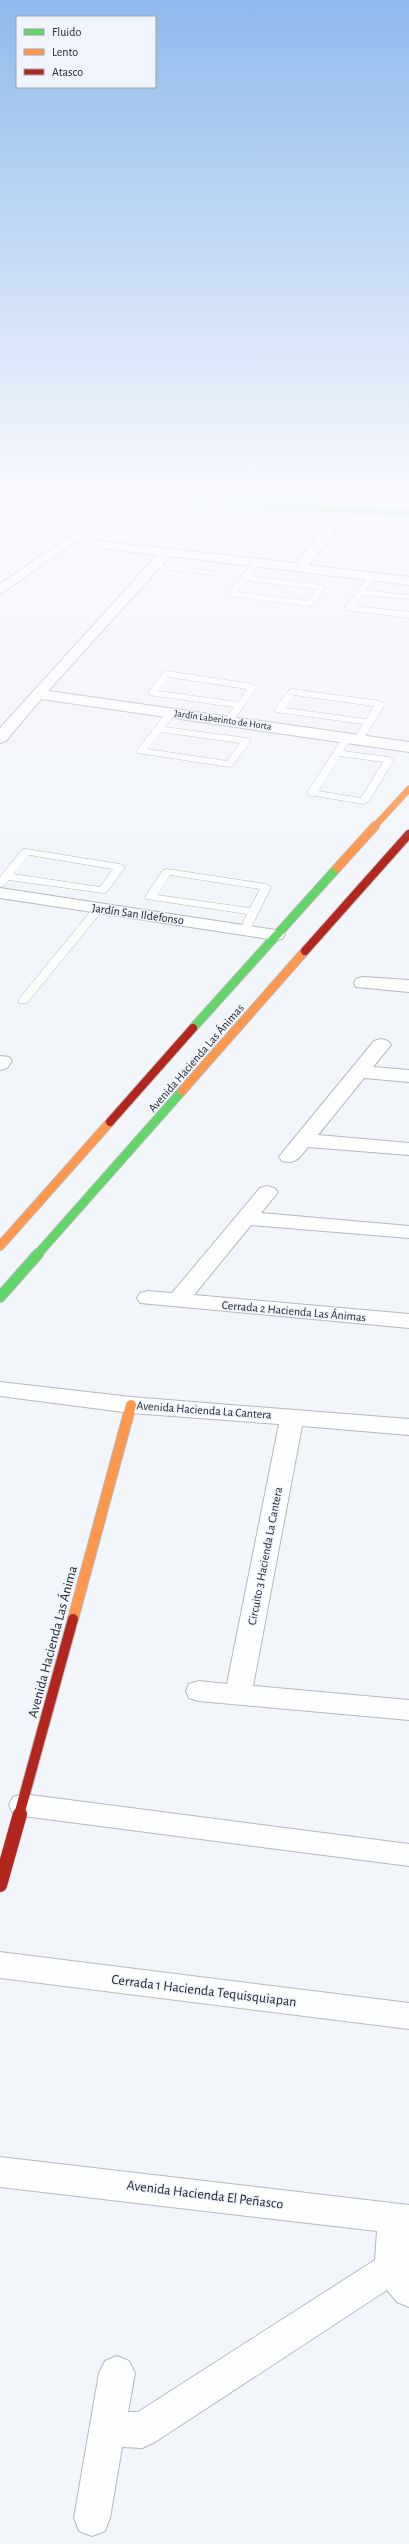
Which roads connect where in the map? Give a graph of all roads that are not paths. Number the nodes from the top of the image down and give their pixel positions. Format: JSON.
{"nodes":[{"id":1,"x":107,"y":618,"type":"edge"},
{"id":2,"x":37,"y":694,"type":"junction"},
{"id":3,"x":240,"y":705,"type":"junction"},
{"id":4,"x":171,"y":713,"type":"junction"},
{"id":5,"x":228,"y":721,"type":"junction"},
{"id":6,"x":368,"y":722,"type":"junction"},
{"id":7,"x":158,"y":729,"type":"junction"},
{"id":8,"x":0,"y":738,"type":"edge"},
{"id":9,"x":352,"y":739,"type":"junction"},
{"id":10,"x":409,"y":747,"type":"edge"},
{"id":11,"x":338,"y":753,"type":"junction"},
{"id":12,"x":409,"y":789,"type":"edge"},
{"id":13,"x":409,"y":834,"type":"edge"},
{"id":14,"x":3,"y":880,"type":"edge"},
{"id":15,"x":0,"y":893,"type":"edge"},
{"id":16,"x":99,"y":908,"type":"junction"},
{"id":17,"x":253,"y":912,"type":"junction"},
{"id":18,"x":245,"y":930,"type":"junction"},
{"id":19,"x":276,"y":935,"type":"junction"},
{"id":20,"x":363,"y":983,"type":"dead end"},
{"id":21,"x":409,"y":986,"type":"edge"},
{"id":22,"x":23,"y":1001,"type":"dead end"},
{"id":23,"x":381,"y":1045,"type":"dead end"},
{"id":24,"x":360,"y":1072,"type":"junction"},
{"id":25,"x":409,"y":1076,"type":"edge"},
{"id":26,"x":304,"y":1140,"type":"junction"},
{"id":27,"x":409,"y":1149,"type":"edge"},
{"id":28,"x":289,"y":1157,"type":"dead end"},
{"id":29,"x":267,"y":1192,"type":"dead end"},
{"id":30,"x":246,"y":1218,"type":"junction"},
{"id":31,"x":409,"y":1232,"type":"edge"},
{"id":32,"x":0,"y":1246,"type":"edge"},
{"id":33,"x":0,"y":1297,"type":"edge"},
{"id":34,"x":148,"y":1298,"type":"dead end"},
{"id":35,"x":178,"y":1301,"type":"junction"},
{"id":36,"x":409,"y":1321,"type":"edge"},
{"id":37,"x":0,"y":1389,"type":"edge"},
{"id":38,"x":131,"y":1405,"type":"junction"},
{"id":39,"x":292,"y":1417,"type":"junction"},
{"id":40,"x":409,"y":1427,"type":"edge"},
{"id":41,"x":199,"y":1691,"type":"dead end"},
{"id":42,"x":238,"y":1695,"type":"junction"},
{"id":43,"x":409,"y":1710,"type":"edge"},
{"id":44,"x":23,"y":1805,"type":"junction"},
{"id":45,"x":409,"y":1855,"type":"edge"},
{"id":46,"x":0,"y":1885,"type":"edge"},
{"id":47,"x":0,"y":1965,"type":"edge"},
{"id":48,"x":409,"y":2016,"type":"edge"},
{"id":49,"x":0,"y":2172,"type":"edge"},
{"id":50,"x":402,"y":2219,"type":"edge"},
{"id":51,"x":400,"y":2279,"type":"edge"},
{"id":52,"x":117,"y":2373,"type":"dead end"},
{"id":53,"x":108,"y":2429,"type":"junction"},
{"id":54,"x":92,"y":2518,"type":"dead end"}],
"edges":[{"from":1,"to":2,"type":"street"},
{"from":2,"to":4,"type":"street","name":"Jardín Laberinto de Horta"},
{"from":2,"to":8,"type":"street"},
{"from":3,"to":3,"type":"lane"},
{"from":3,"to":5,"type":"lane"},
{"from":4,"to":5,"type":"street","name":"Jardín Laberinto de Horta"},
{"from":4,"to":7,"type":"lane"},
{"from":5,"to":9,"type":"street","name":"Jardín Laberinto de Horta"},
{"from":6,"to":6,"type":"lane"},
{"from":6,"to":9,"type":"lane"},
{"from":7,"to":7,"type":"lane"},
{"from":9,"to":10,"type":"street","name":"Jardín Laberinto de Horta"},
{"from":9,"to":11,"type":"lane"},
{"from":11,"to":11,"type":"lane"},
{"from":12,"to":19,"type":"street","name":"Avenida Hacienda Las Ánimas"},
{"from":13,"to":33,"type":"street","name":"Avenida Hacienda Las Ánimas"},
{"from":14,"to":14,"type":"lane"},
{"from":15,"to":16,"type":"street","name":"Jardín San Ildefonso"},
{"from":16,"to":18,"type":"street","name":"Jardín San Ildefonso"},
{"from":16,"to":22,"type":"lane"},
{"from":17,"to":17,"type":"lane"},
{"from":17,"to":18,"type":"lane"},
{"from":18,"to":19,"type":"street","name":"Jardín San Ildefonso"},
{"from":19,"to":32,"type":"street","name":"Avenida Hacienda Las Ánimas"},
{"from":20,"to":21,"type":"street"},
{"from":23,"to":24,"type":"street"},
{"from":24,"to":25,"type":"street"},
{"from":24,"to":26,"type":"street"},
{"from":26,"to":27,"type":"street"},
{"from":26,"to":28,"type":"street"},
{"from":29,"to":30,"type":"street"},
{"from":30,"to":31,"type":"street"},
{"from":30,"to":35,"type":"street"},
{"from":34,"to":35,"type":"street","name":"Cerrada 2 Hacienda Las Ánimas"},
{"from":35,"to":36,"type":"street","name":"Cerrada 2 Hacienda Las Ánimas"},
{"from":37,"to":38,"type":"street","name":"Avenida Hacienda La Cantera"},
{"from":38,"to":39,"type":"street","name":"Avenida Hacienda La Cantera"},
{"from":38,"to":44,"type":"street","name":"Avenida Hacienda Las Ánima"},
{"from":39,"to":40,"type":"street","name":"Avenida Hacienda La Cantera"},
{"from":39,"to":42,"type":"street","name":"Circuito 3 Hacienda La Cantera"},
{"from":41,"to":42,"type":"street"},
{"from":42,"to":43,"type":"street"},
{"from":44,"to":45,"type":"street"},
{"from":44,"to":46,"type":"street","name":"Avenida Hacienda Las Ánima"},
{"from":47,"to":48,"type":"street","name":"Cerrada 1 Hacienda Tequisquiapan"},
{"from":49,"to":50,"type":"street","name":"Avenida Hacienda El Peñasco"},
{"from":50,"to":51,"type":"street"},
{"from":51,"to":53,"type":"street"},
{"from":52,"to":53,"type":"street"},
{"from":53,"to":54,"type":"street"}]}
